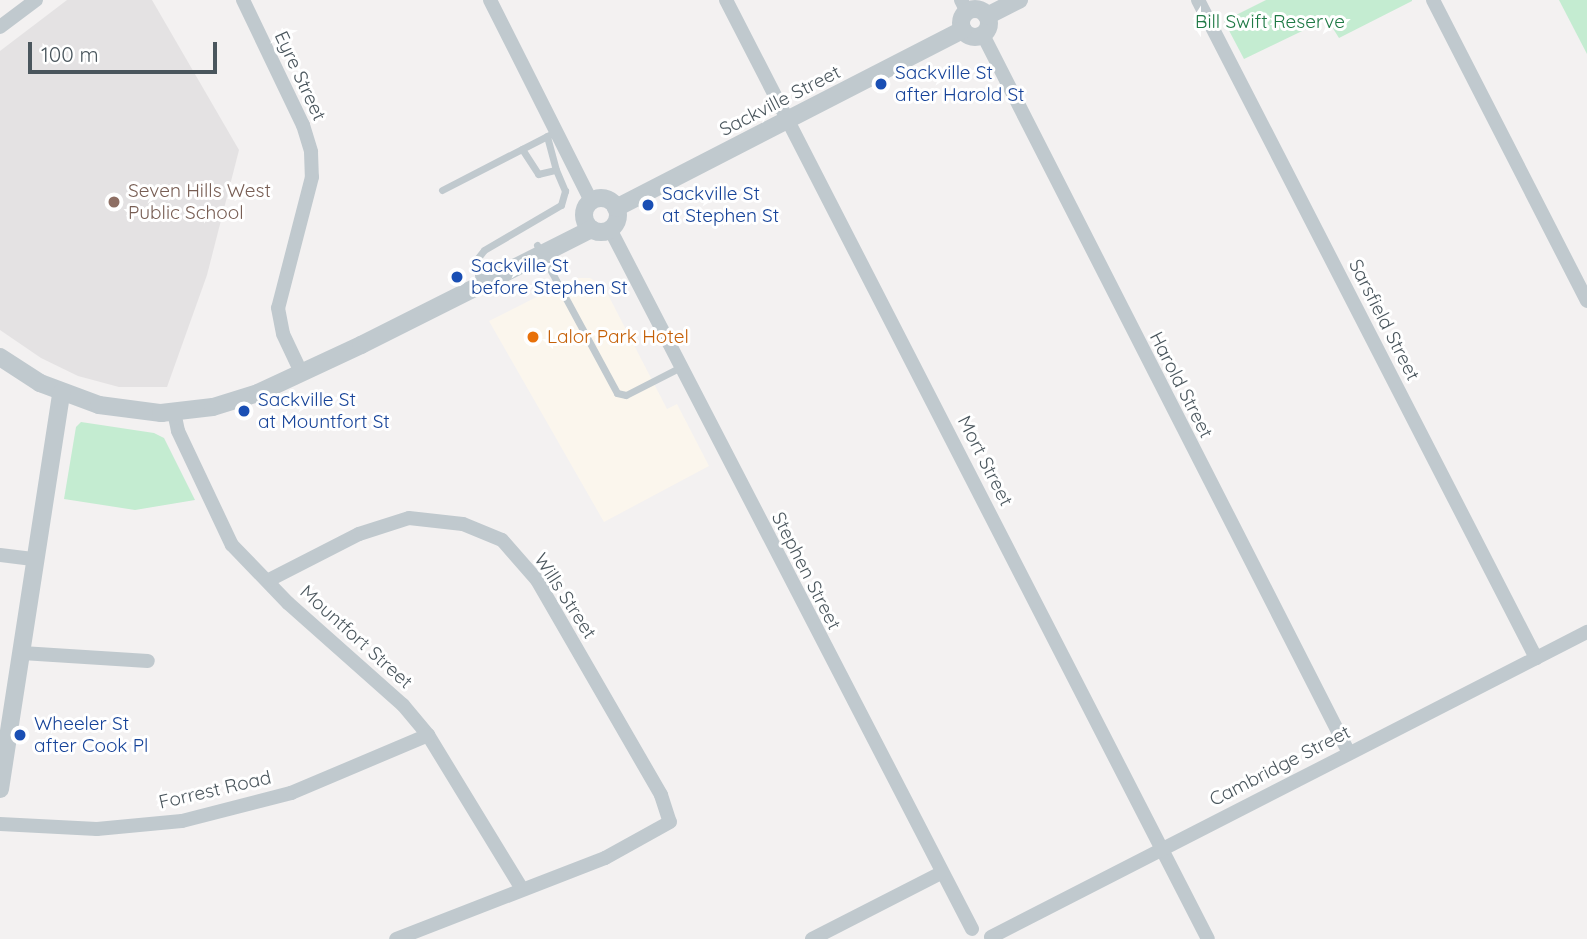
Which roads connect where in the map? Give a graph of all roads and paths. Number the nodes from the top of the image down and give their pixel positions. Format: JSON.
{"nodes":[{"id":1,"x":36,"y":0,"type":"edge"},
{"id":2,"x":243,"y":0,"type":"edge"},
{"id":3,"x":490,"y":0,"type":"edge"},
{"id":4,"x":726,"y":0,"type":"edge"},
{"id":5,"x":1019,"y":0,"type":"edge"},
{"id":6,"x":1198,"y":0,"type":"edge"},
{"id":7,"x":1433,"y":0,"type":"edge"},
{"id":8,"x":964,"y":6,"type":"edge"},
{"id":9,"x":987,"y":16,"type":"junction"},
{"id":10,"x":0,"y":27,"type":"edge"},
{"id":11,"x":963,"y":30,"type":"junction"},
{"id":12,"x":983,"y":35,"type":"junction"},
{"id":13,"x":789,"y":121,"type":"junction"},
{"id":14,"x":552,"y":134,"type":"junction"},
{"id":15,"x":522,"y":149,"type":"junction"},
{"id":16,"x":556,"y":170,"type":"junction"},
{"id":17,"x":442,"y":190,"type":"dead end"},
{"id":18,"x":591,"y":201,"type":"junction"},
{"id":19,"x":616,"y":208,"type":"junction"},
{"id":20,"x":595,"y":226,"type":"junction"},
{"id":21,"x":540,"y":250,"type":"junction"},
{"id":22,"x":478,"y":275,"type":"junction"},
{"id":23,"x":1587,"y":300,"type":"edge"},
{"id":24,"x":352,"y":346,"type":"junction"},
{"id":25,"x":0,"y":357,"type":"edge"},
{"id":26,"x":679,"y":368,"type":"junction"},
{"id":27,"x":301,"y":372,"type":"junction"},
{"id":28,"x":61,"y":393,"type":"junction"},
{"id":29,"x":174,"y":412,"type":"junction"},
{"id":30,"x":0,"y":555,"type":"edge"},
{"id":31,"x":35,"y":559,"type":"junction"},
{"id":32,"x":269,"y":580,"type":"junction"},
{"id":33,"x":1587,"y":632,"type":"edge"},
{"id":34,"x":22,"y":653,"type":"junction"},
{"id":35,"x":1536,"y":658,"type":"junction"},
{"id":36,"x":148,"y":661,"type":"dead end"},
{"id":37,"x":428,"y":735,"type":"junction"},
{"id":38,"x":1349,"y":752,"type":"junction"},
{"id":39,"x":0,"y":789,"type":"edge"},
{"id":40,"x":0,"y":824,"type":"edge"},
{"id":41,"x":1162,"y":849,"type":"junction"},
{"id":42,"x":940,"y":874,"type":"junction"},
{"id":43,"x":522,"y":889,"type":"junction"},
{"id":44,"x":968,"y":934,"type":"edge"},
{"id":45,"x":991,"y":938,"type":"edge"},
{"id":46,"x":396,"y":939,"type":"edge"},
{"id":47,"x":812,"y":939,"type":"edge"},
{"id":48,"x":1208,"y":939,"type":"edge"}],
"edges":[{"from":1,"to":10,"type":"street"},
{"from":2,"to":27,"type":"street","name":"Eyre Street"},
{"from":3,"to":14,"type":"street"},
{"from":4,"to":13,"type":"street","name":"Mort Street"},
{"from":5,"to":9,"type":"street"},
{"from":6,"to":35,"type":"street","name":"Sarsfield Street"},
{"from":7,"to":23,"type":"street"},
{"from":8,"to":9,"type":"street"},
{"from":8,"to":11,"type":"street"},
{"from":9,"to":12,"type":"street"},
{"from":11,"to":12,"type":"street"},
{"from":11,"to":13,"type":"street","name":"Sackville Street"},
{"from":12,"to":38,"type":"street","name":"Harold Street"},
{"from":13,"to":19,"type":"street","name":"Sackville Street"},
{"from":13,"to":41,"type":"street","name":"Mort Street"},
{"from":14,"to":15,"type":"lane"},
{"from":14,"to":16,"type":"lane"},
{"from":14,"to":18,"type":"street"},
{"from":15,"to":16,"type":"lane"},
{"from":15,"to":17,"type":"lane"},
{"from":16,"to":22,"type":"lane"},
{"from":18,"to":19,"type":"street"},
{"from":18,"to":20,"type":"street"},
{"from":19,"to":20,"type":"street"},
{"from":20,"to":21,"type":"street"},
{"from":20,"to":26,"type":"street","name":"Stephen Street"},
{"from":21,"to":22,"type":"street"},
{"from":21,"to":24,"type":"street"},
{"from":21,"to":26,"type":"lane"},
{"from":22,"to":24,"type":"street"},
{"from":24,"to":27,"type":"street"},
{"from":25,"to":28,"type":"street"},
{"from":26,"to":42,"type":"street","name":"Stephen Street"},
{"from":27,"to":29,"type":"street"},
{"from":28,"to":29,"type":"street"},
{"from":28,"to":31,"type":"street"},
{"from":29,"to":32,"type":"street","name":"Mountfort Street"},
{"from":30,"to":31,"type":"street"},
{"from":31,"to":34,"type":"street"},
{"from":32,"to":37,"type":"street","name":"Mountfort Street"},
{"from":32,"to":43,"type":"street","name":"Wills Street"},
{"from":33,"to":35,"type":"street","name":"Cambridge Street"},
{"from":34,"to":36,"type":"street"},
{"from":34,"to":39,"type":"street"},
{"from":35,"to":38,"type":"street","name":"Cambridge Street"},
{"from":37,"to":40,"type":"street","name":"Forrest Road"},
{"from":37,"to":43,"type":"street","name":"Mountfort Street"},
{"from":38,"to":41,"type":"street","name":"Cambridge Street"},
{"from":41,"to":45,"type":"street","name":"Cambridge Street"},
{"from":41,"to":48,"type":"street","name":"Mort Street"},
{"from":42,"to":44,"type":"street","name":"Stephen Street"},
{"from":42,"to":47,"type":"street"},
{"from":43,"to":46,"type":"street"},
{"from":44,"to":45,"type":"street"}]}
